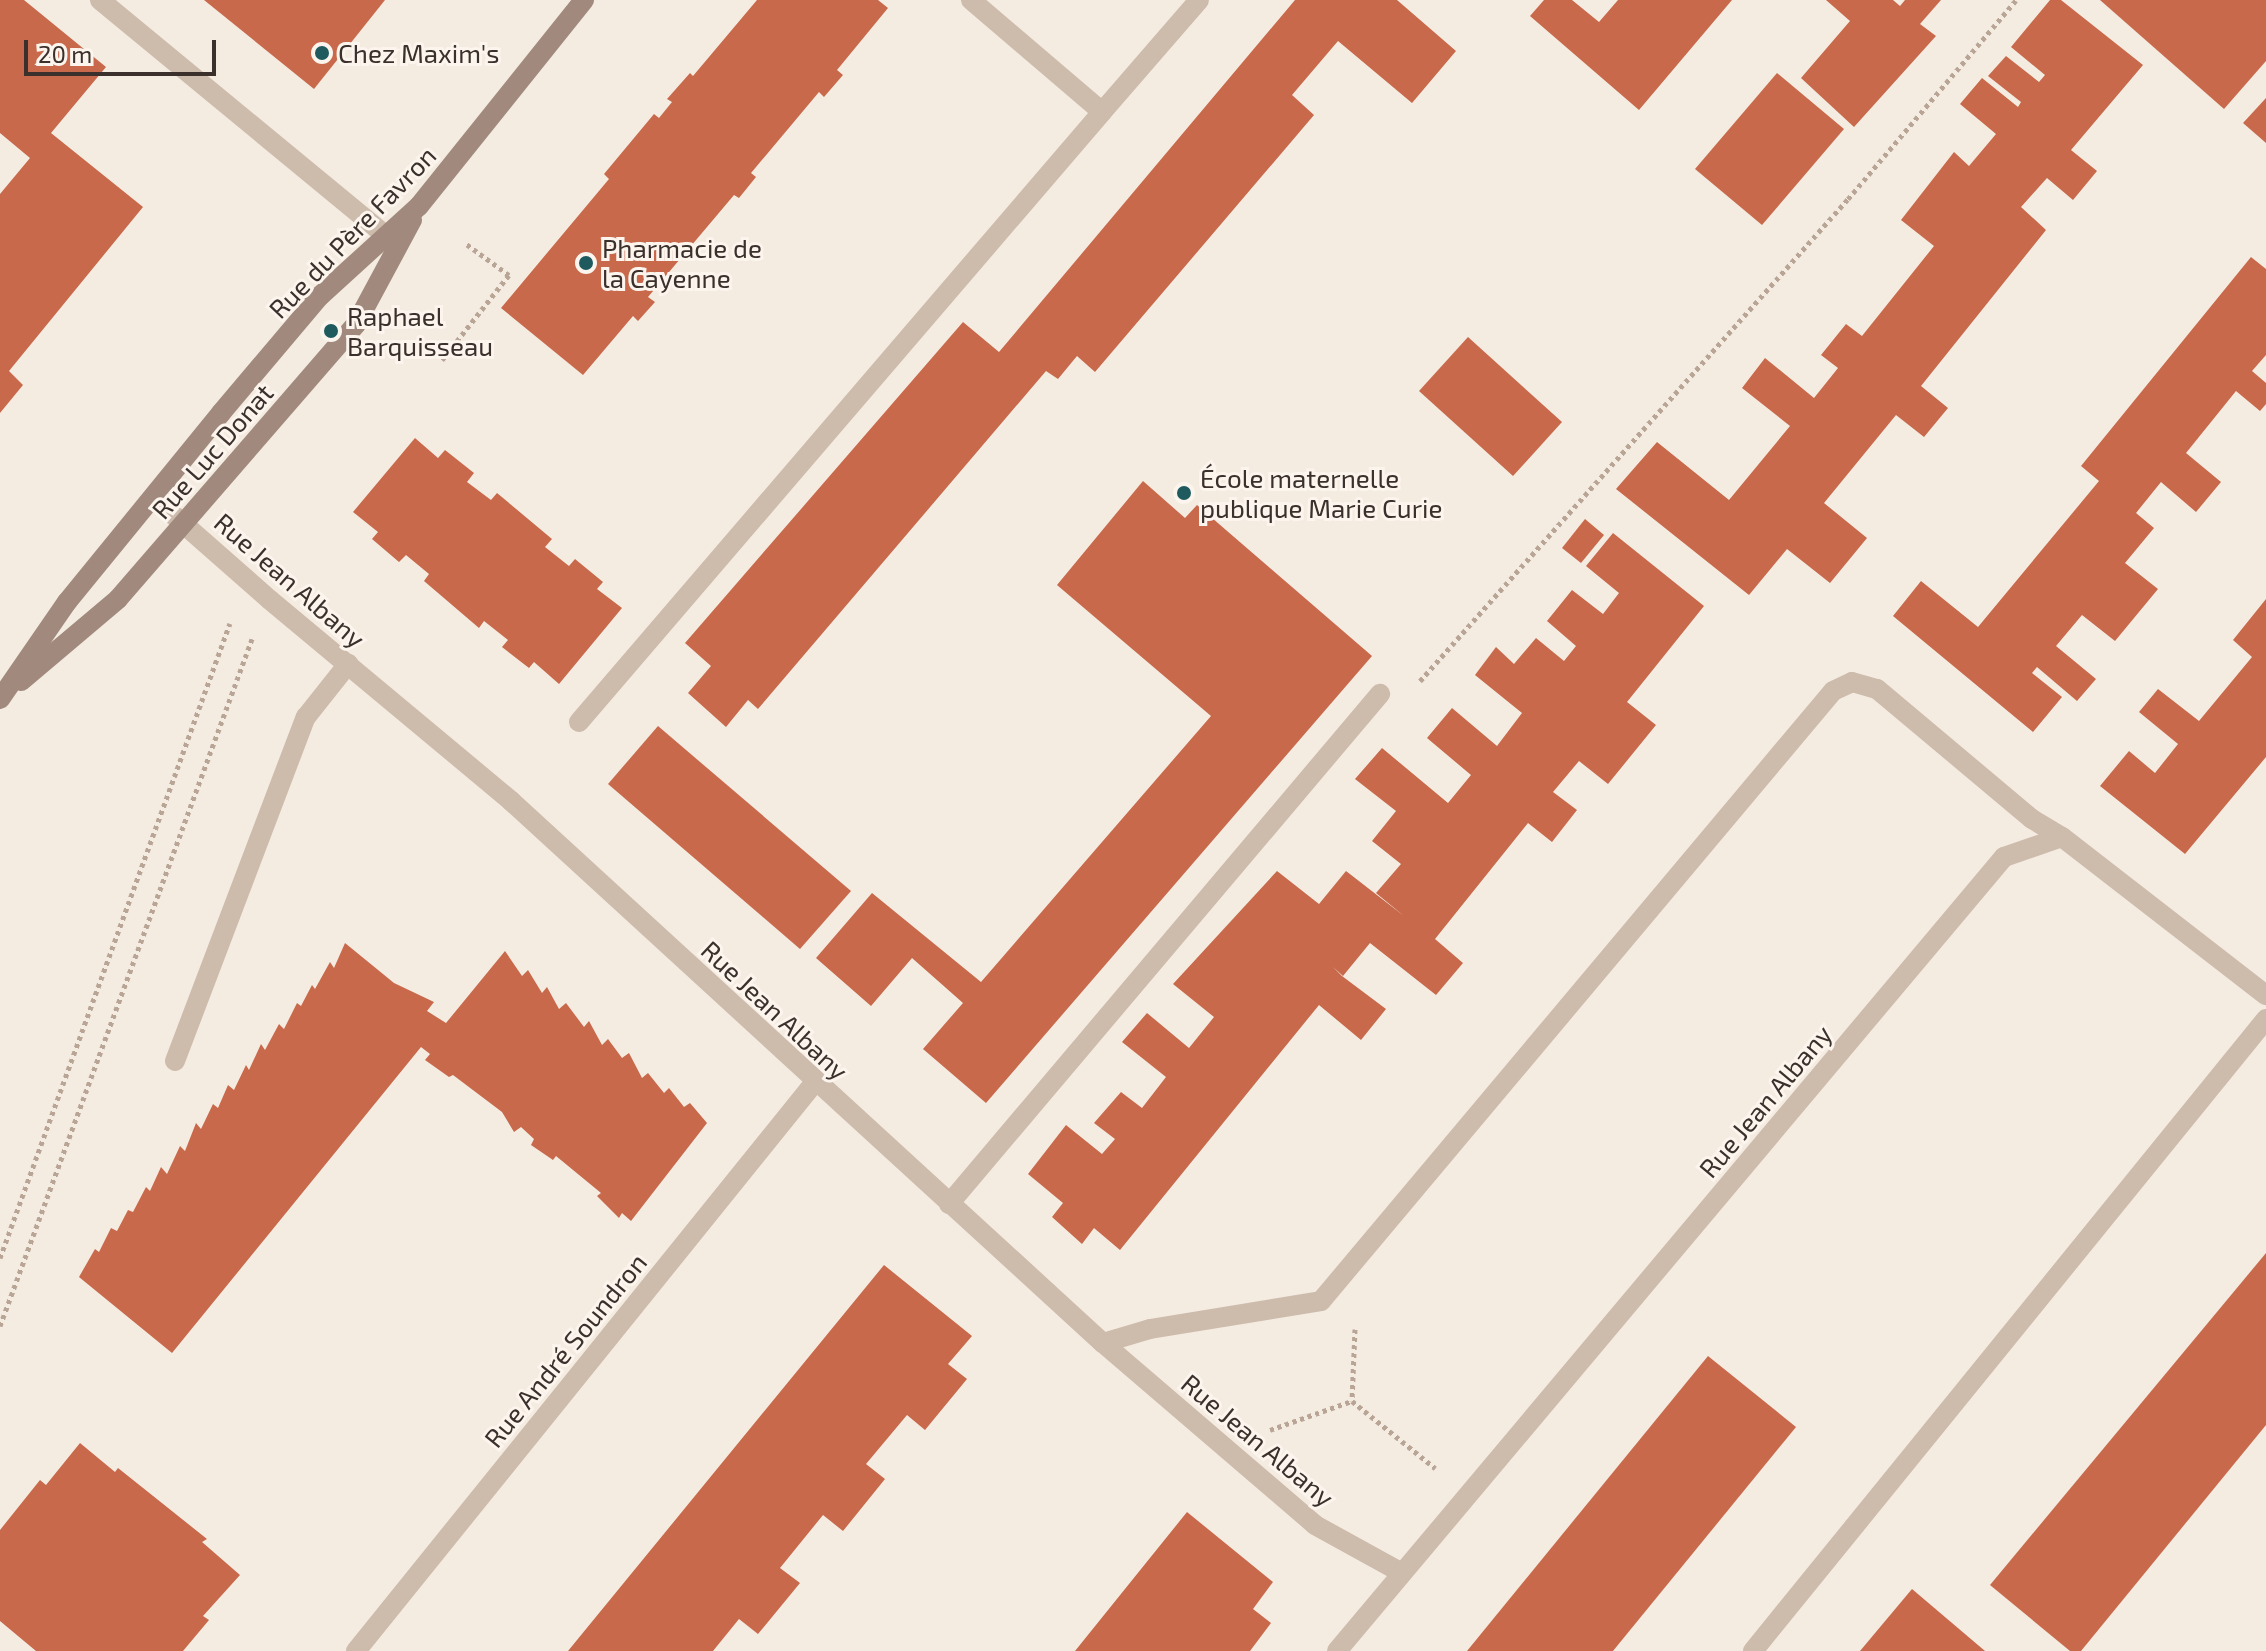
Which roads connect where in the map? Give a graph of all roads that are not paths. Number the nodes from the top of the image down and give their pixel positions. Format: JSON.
{"nodes":[{"id":1,"x":100,"y":0,"type":"edge"},
{"id":2,"x":584,"y":0,"type":"edge"},
{"id":3,"x":971,"y":0,"type":"edge"},
{"id":4,"x":1199,"y":0,"type":"edge"},
{"id":5,"x":1102,"y":112,"type":"junction"},
{"id":6,"x":419,"y":206,"type":"junction"},
{"id":7,"x":386,"y":236,"type":"junction"},
{"id":8,"x":154,"y":498,"type":"junction"},
{"id":9,"x":185,"y":524,"type":"junction"},
{"id":10,"x":348,"y":664,"type":"junction"},
{"id":11,"x":1380,"y":694,"type":"road end"},
{"id":12,"x":2,"y":697,"type":"edge"},
{"id":13,"x":579,"y":722,"type":"dead end"},
{"id":14,"x":2062,"y":837,"type":"junction"},
{"id":15,"x":2266,"y":995,"type":"edge"},
{"id":16,"x":2266,"y":1019,"type":"edge"},
{"id":17,"x":175,"y":1061,"type":"dead end"},
{"id":18,"x":815,"y":1082,"type":"junction"},
{"id":19,"x":949,"y":1204,"type":"junction"},
{"id":20,"x":1103,"y":1343,"type":"junction"},
{"id":21,"x":1402,"y":1573,"type":"junction"},
{"id":22,"x":356,"y":1651,"type":"edge"},
{"id":23,"x":1337,"y":1651,"type":"edge"},
{"id":24,"x":1753,"y":1651,"type":"edge"}],
"edges":[{"from":1,"to":7,"type":"street"},
{"from":2,"to":6,"type":"street","name":"Rue du Père Favron"},
{"from":3,"to":5,"type":"street"},
{"from":4,"to":5,"type":"street"},
{"from":5,"to":13,"type":"street"},
{"from":6,"to":7,"type":"street","name":"Rue du Père Favron"},
{"from":6,"to":9,"type":"street","name":"Rue Luc Donat"},
{"from":7,"to":8,"type":"street","name":"Rue du Père Favron"},
{"from":8,"to":9,"type":"street","name":"Rue Jean Albany"},
{"from":8,"to":12,"type":"street","name":"Rue Luc Donat"},
{"from":9,"to":10,"type":"street","name":"Rue Jean Albany"},
{"from":9,"to":12,"type":"street","name":"Rue Luc Donat"},
{"from":10,"to":17,"type":"street"},
{"from":10,"to":18,"type":"street","name":"Rue Jean Albany"},
{"from":11,"to":19,"type":"street"},
{"from":14,"to":15,"type":"street"},
{"from":14,"to":20,"type":"street"},
{"from":14,"to":21,"type":"street","name":"Rue Jean Albany"},
{"from":16,"to":24,"type":"street"},
{"from":18,"to":19,"type":"street","name":"Rue Jean Albany"},
{"from":18,"to":22,"type":"street","name":"Rue André Soundron"},
{"from":19,"to":20,"type":"street","name":"Rue Jean Albany"},
{"from":20,"to":21,"type":"street","name":"Rue Jean Albany"},
{"from":21,"to":23,"type":"street"}]}
